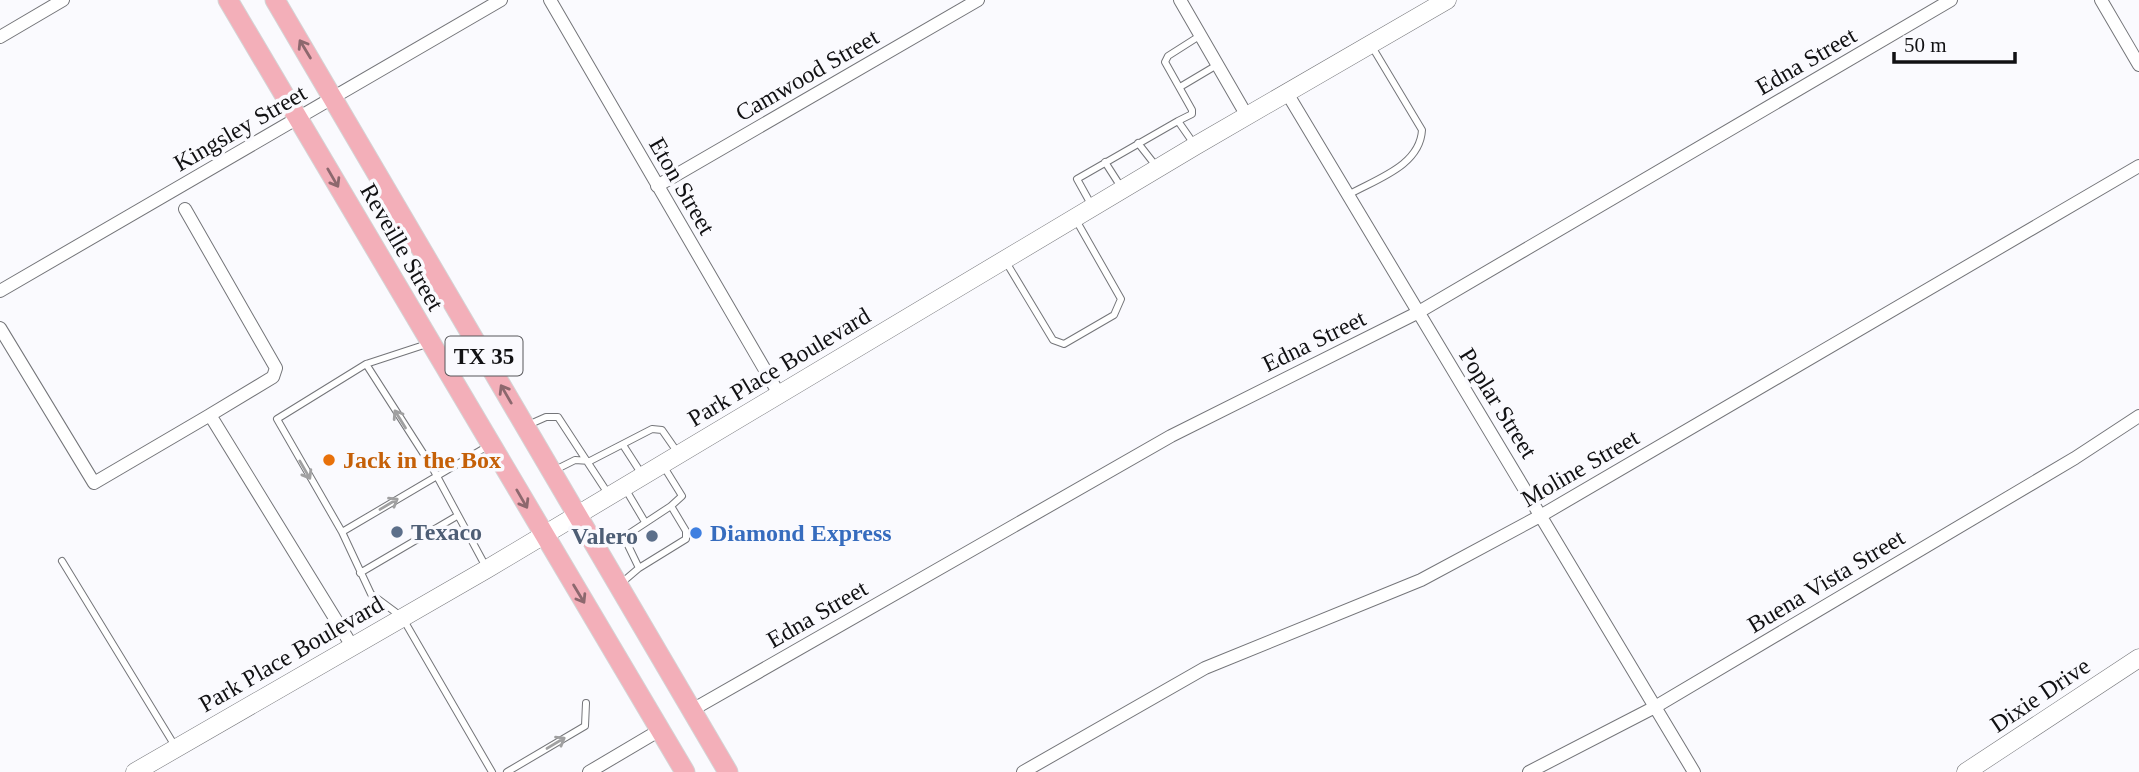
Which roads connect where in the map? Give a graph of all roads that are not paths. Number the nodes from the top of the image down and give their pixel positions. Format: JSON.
{"nodes":[{"id":1,"x":63,"y":0,"type":"edge"},
{"id":2,"x":228,"y":0,"type":"edge"},
{"id":3,"x":275,"y":0,"type":"edge"},
{"id":4,"x":501,"y":0,"type":"edge"},
{"id":5,"x":550,"y":0,"type":"edge"},
{"id":6,"x":978,"y":0,"type":"edge"},
{"id":7,"x":1180,"y":0,"type":"edge"},
{"id":8,"x":1447,"y":0,"type":"edge"},
{"id":9,"x":1951,"y":0,"type":"edge"},
{"id":10,"x":2101,"y":0,"type":"edge"},
{"id":11,"x":1201,"y":35,"type":"junction"},
{"id":12,"x":0,"y":37,"type":"edge"},
{"id":13,"x":1371,"y":44,"type":"junction"},
{"id":14,"x":1218,"y":65,"type":"junction"},
{"id":15,"x":2139,"y":65,"type":"edge"},
{"id":16,"x":1180,"y":87,"type":"junction"},
{"id":17,"x":1287,"y":93,"type":"junction"},
{"id":18,"x":335,"y":97,"type":"junction"},
{"id":19,"x":1247,"y":116,"type":"junction"},
{"id":20,"x":298,"y":119,"type":"junction"},
{"id":21,"x":1178,"y":121,"type":"junction"},
{"id":22,"x":1138,"y":142,"type":"junction"},
{"id":23,"x":1195,"y":146,"type":"junction"},
{"id":24,"x":1105,"y":162,"type":"junction"},
{"id":25,"x":2139,"y":166,"type":"edge"},
{"id":26,"x":1158,"y":169,"type":"junction"},
{"id":27,"x":657,"y":186,"type":"junction"},
{"id":28,"x":1122,"y":190,"type":"junction"},
{"id":29,"x":1348,"y":195,"type":"junction"},
{"id":30,"x":1093,"y":208,"type":"junction"},
{"id":31,"x":185,"y":209,"type":"dead end"},
{"id":32,"x":1075,"y":218,"type":"junction"},
{"id":33,"x":1005,"y":260,"type":"junction"},
{"id":34,"x":0,"y":291,"type":"edge"},
{"id":35,"x":1417,"y":313,"type":"junction"},
{"id":36,"x":0,"y":328,"type":"edge"},
{"id":37,"x":430,"y":343,"type":"junction"},
{"id":38,"x":366,"y":365,"type":"junction"},
{"id":39,"x":779,"y":394,"type":"junction"},
{"id":40,"x":210,"y":415,"type":"junction"},
{"id":41,"x":2139,"y":416,"type":"edge"},
{"id":42,"x":525,"y":427,"type":"junction"},
{"id":43,"x":490,"y":445,"type":"junction"},
{"id":44,"x":623,"y":445,"type":"junction"},
{"id":45,"x":680,"y":455,"type":"junction"},
{"id":46,"x":590,"y":461,"type":"junction"},
{"id":47,"x":663,"y":465,"type":"junction"},
{"id":48,"x":551,"y":472,"type":"junction"},
{"id":49,"x":436,"y":477,"type":"junction"},
{"id":50,"x":643,"y":477,"type":"junction"},
{"id":51,"x":618,"y":492,"type":"junction"},
{"id":52,"x":671,"y":506,"type":"junction"},
{"id":53,"x":1542,"y":515,"type":"junction"},
{"id":54,"x":457,"y":516,"type":"junction"},
{"id":55,"x":576,"y":516,"type":"junction"},
{"id":56,"x":645,"y":522,"type":"junction"},
{"id":57,"x":342,"y":532,"type":"junction"},
{"id":58,"x":544,"y":536,"type":"junction"},
{"id":59,"x":62,"y":561,"type":"dead end"},
{"id":60,"x":639,"y":568,"type":"junction"},
{"id":61,"x":487,"y":569,"type":"junction"},
{"id":62,"x":360,"y":573,"type":"junction"},
{"id":63,"x":618,"y":586,"type":"junction"},
{"id":64,"x":402,"y":617,"type":"junction"},
{"id":65,"x":352,"y":646,"type":"junction"},
{"id":66,"x":2139,"y":658,"type":"edge"},
{"id":67,"x":586,"y":703,"type":"dead end"},
{"id":68,"x":1655,"y":707,"type":"junction"},
{"id":69,"x":692,"y":710,"type":"junction"},
{"id":70,"x":660,"y":730,"type":"junction"},
{"id":71,"x":176,"y":748,"type":"junction"},
{"id":72,"x":135,"y":772,"type":"edge"},
{"id":73,"x":492,"y":772,"type":"edge"},
{"id":74,"x":508,"y":772,"type":"edge"},
{"id":75,"x":589,"y":772,"type":"edge"},
{"id":76,"x":685,"y":772,"type":"edge"},
{"id":77,"x":728,"y":772,"type":"edge"},
{"id":78,"x":1023,"y":772,"type":"edge"},
{"id":79,"x":1529,"y":772,"type":"edge"},
{"id":80,"x":1694,"y":772,"type":"edge"},
{"id":81,"x":1966,"y":772,"type":"edge"}],
"edges":[{"from":1,"to":12,"type":"street"},
{"from":2,"to":20,"type":"main road","name":"Reveille Street","number":"TX 35"},
{"from":18,"to":3,"type":"main road","name":"Reveille Street","number":"TX 35","one_way":true},
{"from":4,"to":18,"type":"street","name":"Kingsley Street"},
{"from":5,"to":27,"type":"street","name":"Eton Street"},
{"from":6,"to":27,"type":"street","name":"Camwood Street"},
{"from":7,"to":11,"type":"street"},
{"from":8,"to":13,"type":"main road","name":"Park Place Boulevard"},
{"from":9,"to":35,"type":"street","name":"Edna Street"},
{"from":10,"to":15,"type":"street"},
{"from":11,"to":14,"type":"street"},
{"from":11,"to":16,"type":"lane"},
{"from":13,"to":17,"type":"main road","name":"Park Place Boulevard"},
{"from":13,"to":29,"type":"lane"},
{"from":14,"to":16,"type":"lane"},
{"from":14,"to":19,"type":"street"},
{"from":16,"to":21,"type":"lane"},
{"from":17,"to":19,"type":"main road","name":"Park Place Boulevard"},
{"from":17,"to":29,"type":"street","name":"Poplar Street"},
{"from":18,"to":20,"type":"street","name":"Kingsley Street"},
{"from":42,"to":18,"type":"main road","name":"Reveille Street","number":"TX 35","one_way":true},
{"from":19,"to":23,"type":"main road","name":"Park Place Boulevard"},
{"from":20,"to":34,"type":"street","name":"Kingsley Street"},
{"from":20,"to":37,"type":"main road","name":"Reveille Street","number":"TX 35","one_way":true},
{"from":21,"to":22,"type":"lane"},
{"from":21,"to":23,"type":"lane"},
{"from":22,"to":24,"type":"lane"},
{"from":22,"to":26,"type":"lane"},
{"from":23,"to":26,"type":"main road","name":"Park Place Boulevard"},
{"from":24,"to":28,"type":"lane"},
{"from":24,"to":30,"type":"lane"},
{"from":25,"to":53,"type":"street","name":"Moline Street"},
{"from":26,"to":28,"type":"main road","name":"Park Place Boulevard"},
{"from":27,"to":39,"type":"street","name":"Eton Street"},
{"from":28,"to":30,"type":"main road","name":"Park Place Boulevard"},
{"from":29,"to":35,"type":"street","name":"Poplar Street"},
{"from":30,"to":32,"type":"main road","name":"Park Place Boulevard"},
{"from":31,"to":40,"type":"street"},
{"from":32,"to":33,"type":"main road","name":"Park Place Boulevard"},
{"from":32,"to":33,"type":"lane"},
{"from":33,"to":39,"type":"main road","name":"Park Place Boulevard"},
{"from":35,"to":53,"type":"street","name":"Poplar Street"},
{"from":35,"to":69,"type":"street","name":"Edna Street"},
{"from":36,"to":40,"type":"street"},
{"from":37,"to":38,"type":"lane"},
{"from":37,"to":43,"type":"main road","name":"Reveille Street","number":"TX 35"},
{"from":49,"to":38,"type":"lane","one_way":true},
{"from":38,"to":57,"type":"lane","one_way":true},
{"from":39,"to":45,"type":"main road","name":"Park Place Boulevard"},
{"from":40,"to":65,"type":"street"},
{"from":41,"to":68,"type":"street","name":"Buena Vista Street"},
{"from":42,"to":46,"type":"lane"},
{"from":42,"to":48,"type":"main road","name":"Reveille Street","number":"TX 35"},
{"from":43,"to":49,"type":"lane"},
{"from":43,"to":58,"type":"main road","name":"Reveille Street","number":"TX 35","one_way":true},
{"from":44,"to":45,"type":"lane"},
{"from":44,"to":46,"type":"lane"},
{"from":44,"to":50,"type":"lane"},
{"from":45,"to":47,"type":"main road","name":"Park Place Boulevard"},
{"from":46,"to":48,"type":"lane"},
{"from":46,"to":51,"type":"lane"},
{"from":47,"to":50,"type":"main road","name":"Park Place Boulevard"},
{"from":47,"to":52,"type":"lane"},
{"from":48,"to":55,"type":"main road","name":"Reveille Street","number":"TX 35"},
{"from":49,"to":54,"type":"lane"},
{"from":57,"to":49,"type":"lane","one_way":true},
{"from":50,"to":51,"type":"main road","name":"Park Place Boulevard"},
{"from":51,"to":55,"type":"main road","name":"Park Place Boulevard"},
{"from":51,"to":56,"type":"lane"},
{"from":52,"to":56,"type":"lane"},
{"from":52,"to":60,"type":"lane"},
{"from":53,"to":68,"type":"street","name":"Poplar Street"},
{"from":53,"to":78,"type":"street","name":"Moline Street"},
{"from":54,"to":61,"type":"lane"},
{"from":54,"to":62,"type":"lane"},
{"from":55,"to":58,"type":"main road","name":"Park Place Boulevard"},
{"from":55,"to":63,"type":"main road","name":"Reveille Street","number":"TX 35"},
{"from":56,"to":60,"type":"lane"},
{"from":57,"to":62,"type":"lane"},
{"from":58,"to":61,"type":"main road","name":"Park Place Boulevard"},
{"from":58,"to":70,"type":"main road","name":"Reveille Street","number":"TX 35","one_way":true},
{"from":59,"to":71,"type":"lane"},
{"from":60,"to":63,"type":"lane"},
{"from":61,"to":64,"type":"main road","name":"Park Place Boulevard"},
{"from":62,"to":64,"type":"lane"},
{"from":63,"to":69,"type":"main road","name":"Reveille Street","number":"TX 35"},
{"from":64,"to":65,"type":"main road","name":"Park Place Boulevard"},
{"from":64,"to":73,"type":"lane"},
{"from":65,"to":71,"type":"main road","name":"Park Place Boulevard"},
{"from":66,"to":81,"type":"main road","name":"Dixie Drive"},
{"from":74,"to":67,"type":"lane","one_way":true},
{"from":68,"to":79,"type":"street","name":"Buena Vista Street"},
{"from":68,"to":80,"type":"street","name":"Poplar Street"},
{"from":69,"to":77,"type":"main road","name":"Reveille Street","number":"TX 35"},
{"from":70,"to":75,"type":"street"},
{"from":70,"to":76,"type":"main road","name":"Reveille Street","number":"TX 35"},
{"from":71,"to":72,"type":"main road","name":"Park Place Boulevard"}]}
